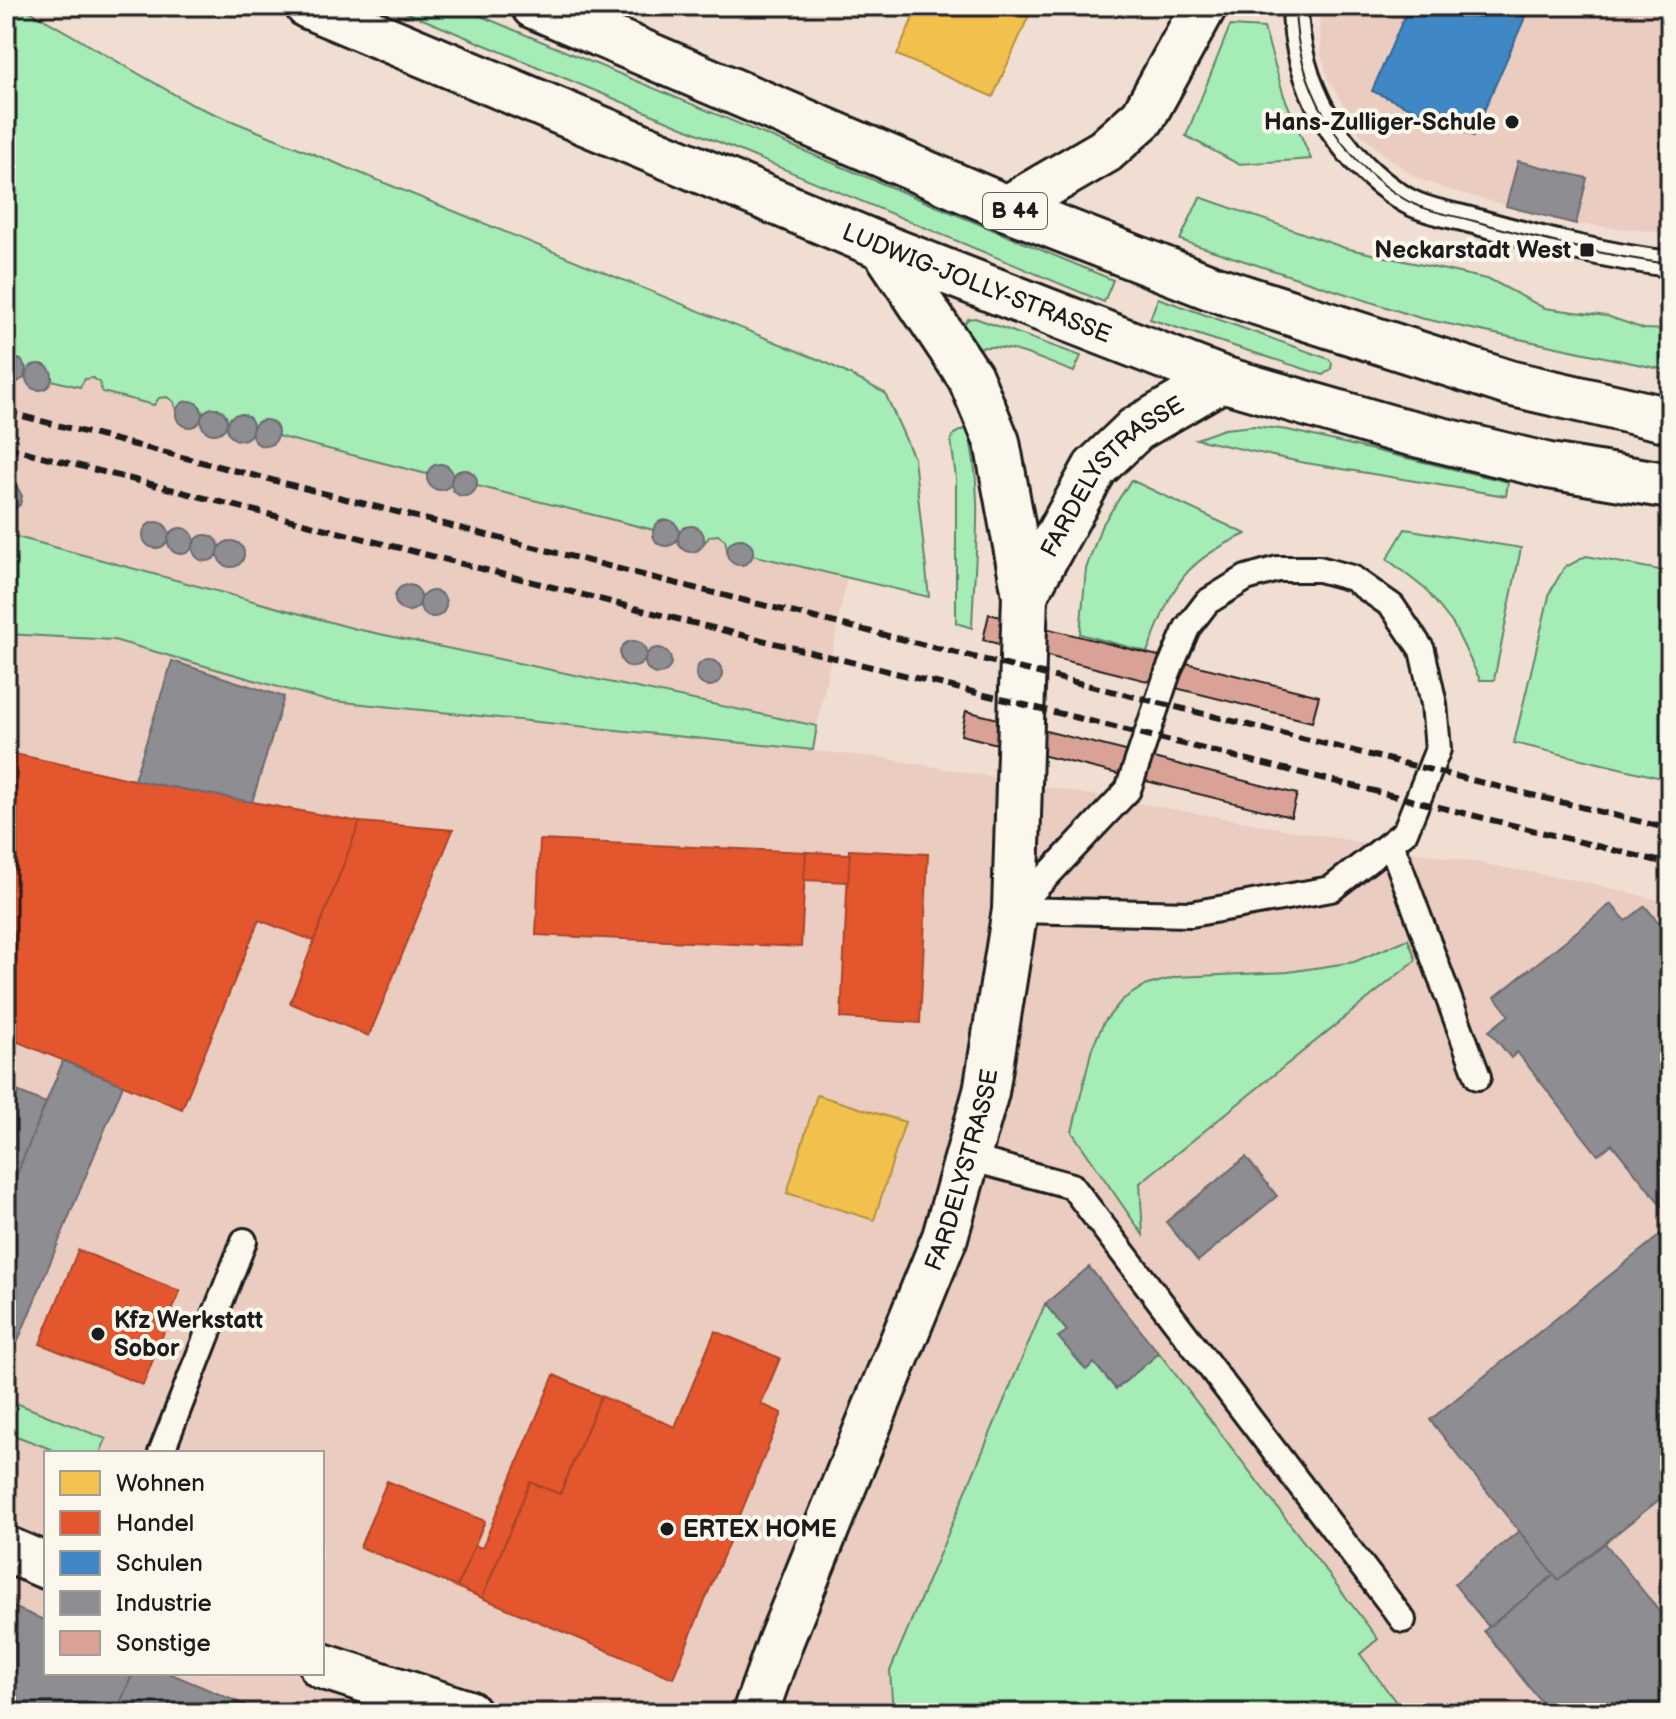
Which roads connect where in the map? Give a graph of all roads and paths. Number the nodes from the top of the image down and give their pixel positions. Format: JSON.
{"nodes":[{"id":1,"x":308,"y":6,"type":"edge"},
{"id":2,"x":534,"y":6,"type":"edge"},
{"id":3,"x":1204,"y":6,"type":"edge"},
{"id":4,"x":1295,"y":6,"type":"edge"},
{"id":5,"x":1007,"y":208,"type":"junction"},
{"id":6,"x":883,"y":247,"type":"junction"},
{"id":7,"x":1670,"y":264,"type":"edge"},
{"id":8,"x":1222,"y":379,"type":"junction"},
{"id":9,"x":1670,"y":420,"type":"edge"},
{"id":10,"x":1670,"y":486,"type":"edge"},
{"id":11,"x":1025,"y":595,"type":"junction"},
{"id":12,"x":1391,"y":843,"type":"junction"},
{"id":13,"x":1015,"y":910,"type":"junction"},
{"id":14,"x":1478,"y":1077,"type":"dead end"},
{"id":15,"x":969,"y":1158,"type":"junction"},
{"id":16,"x":244,"y":1241,"type":"dead end"},
{"id":17,"x":162,"y":1451,"type":"edge"},
{"id":18,"x":6,"y":1549,"type":"edge"},
{"id":19,"x":44,"y":1565,"type":"edge"},
{"id":20,"x":1403,"y":1620,"type":"dead end"},
{"id":21,"x":324,"y":1667,"type":"edge"},
{"id":22,"x":468,"y":1713,"type":"edge"},
{"id":23,"x":755,"y":1713,"type":"edge"}],
"edges":[{"from":1,"to":6,"type":"main road","name":"LUDWIG-JOLLY-STRASSE"},
{"from":2,"to":5,"type":"main road","number":"B 44"},
{"from":3,"to":5,"type":"main road"},
{"from":4,"to":7,"type":"lane"},
{"from":5,"to":9,"type":"main road","number":"B 44"},
{"from":6,"to":8,"type":"main road","name":"LUDWIG-JOLLY-STRASSE"},
{"from":6,"to":11,"type":"main road","name":"FARDELYSTRASSE"},
{"from":8,"to":10,"type":"main road","name":"LUDWIG-JOLLY-STRASSE"},
{"from":8,"to":11,"type":"main road","name":"FARDELYSTRASSE"},
{"from":11,"to":13,"type":"main road","name":"FARDELYSTRASSE"},
{"from":12,"to":13,"type":"lane"},
{"from":12,"to":13,"type":"lane"},
{"from":12,"to":14,"type":"lane"},
{"from":13,"to":15,"type":"main road","name":"FARDELYSTRASSE"},
{"from":15,"to":20,"type":"lane"},
{"from":15,"to":23,"type":"main road","name":"FARDELYSTRASSE"},
{"from":16,"to":17,"type":"lane"},
{"from":18,"to":19,"type":"main road"},
{"from":21,"to":22,"type":"main road"}]}
